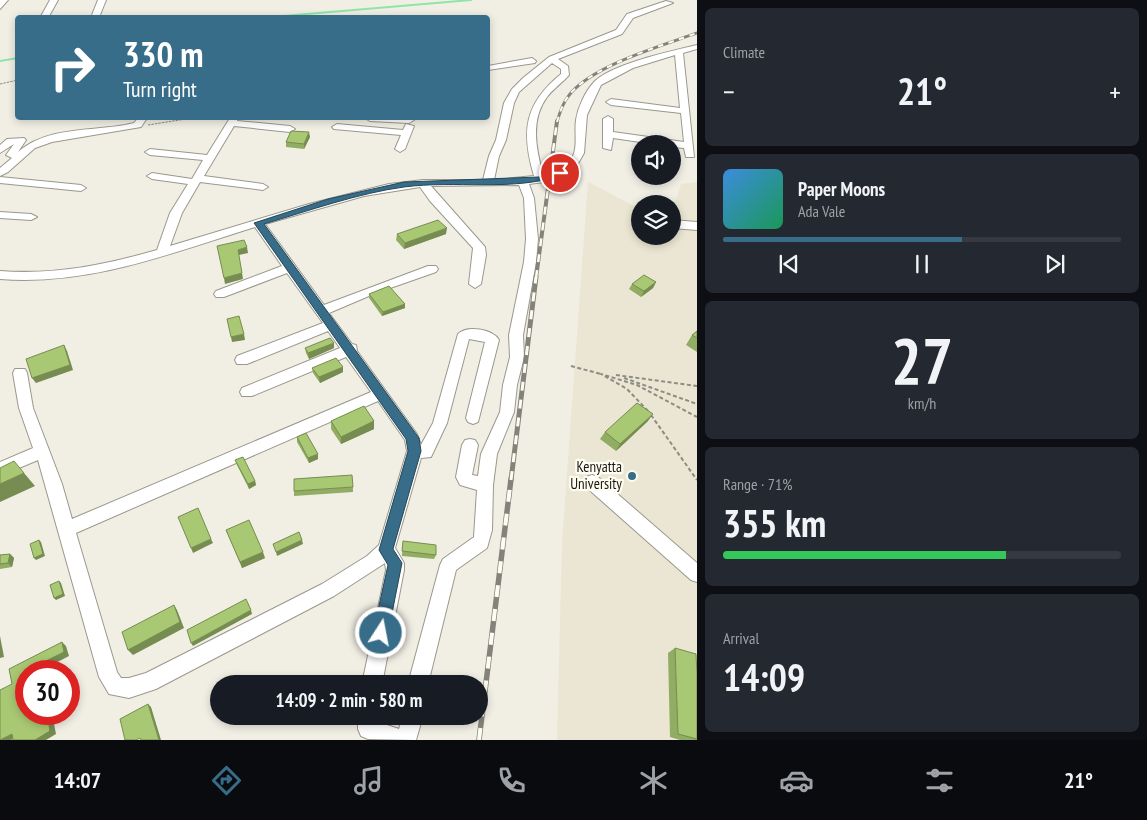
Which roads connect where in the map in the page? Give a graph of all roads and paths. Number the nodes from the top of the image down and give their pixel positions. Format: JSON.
{"nodes":[{"id":1,"x":4,"y":0,"type":"edge"},
{"id":2,"x":54,"y":0,"type":"edge"},
{"id":3,"x":102,"y":0,"type":"edge"},
{"id":4,"x":669,"y":3,"type":"dead end"},
{"id":5,"x":0,"y":7,"type":"edge"},
{"id":6,"x":46,"y":15,"type":"edge"},
{"id":7,"x":96,"y":15,"type":"dead end"},
{"id":8,"x":697,"y":47,"type":"edge"},
{"id":9,"x":679,"y":52,"type":"junction"},
{"id":10,"x":552,"y":59,"type":"junction"},
{"id":11,"x":532,"y":61,"type":"dead end"},
{"id":12,"x":490,"y":68,"type":"edge"},
{"id":13,"x":549,"y":75,"type":"junction"},
{"id":14,"x":15,"y":81,"type":"edge"},
{"id":15,"x":0,"y":84,"type":"edge"},
{"id":16,"x":611,"y":102,"type":"dead end"},
{"id":17,"x":685,"y":111,"type":"junction"},
{"id":18,"x":608,"y":119,"type":"dead end"},
{"id":19,"x":157,"y":120,"type":"edge"},
{"id":20,"x":232,"y":120,"type":"edge"},
{"id":21,"x":410,"y":120,"type":"edge"},
{"id":22,"x":140,"y":121,"type":"edge"},
{"id":23,"x":337,"y":127,"type":"dead end"},
{"id":24,"x":290,"y":129,"type":"edge"},
{"id":25,"x":407,"y":133,"type":"junction"},
{"id":26,"x":608,"y":134,"type":"junction"},
{"id":27,"x":608,"y":148,"type":"dead end"},
{"id":28,"x":400,"y":149,"type":"dead end"},
{"id":29,"x":0,"y":150,"type":"edge"},
{"id":30,"x":150,"y":152,"type":"dead end"},
{"id":31,"x":209,"y":158,"type":"junction"},
{"id":32,"x":1,"y":168,"type":"edge"},
{"id":33,"x":152,"y":176,"type":"dead end"},
{"id":34,"x":0,"y":180,"type":"edge"},
{"id":35,"x":196,"y":180,"type":"junction"},
{"id":36,"x":540,"y":180,"type":"junction"},
{"id":37,"x":523,"y":181,"type":"junction"},
{"id":38,"x":488,"y":182,"type":"junction"},
{"id":39,"x":423,"y":183,"type":"junction"},
{"id":40,"x":263,"y":187,"type":"dead end"},
{"id":41,"x":81,"y":188,"type":"dead end"},
{"id":42,"x":0,"y":215,"type":"edge"},
{"id":43,"x":32,"y":217,"type":"dead end"},
{"id":44,"x":258,"y":223,"type":"junction"},
{"id":45,"x":681,"y":225,"type":"edge"},
{"id":46,"x":697,"y":226,"type":"edge"},
{"id":47,"x":162,"y":253,"type":"junction"},
{"id":48,"x":290,"y":267,"type":"junction"},
{"id":49,"x":432,"y":270,"type":"dead end"},
{"id":50,"x":0,"y":275,"type":"edge"},
{"id":51,"x":475,"y":284,"type":"dead end"},
{"id":52,"x":220,"y":294,"type":"dead end"},
{"id":53,"x":320,"y":312,"type":"junction"},
{"id":54,"x":331,"y":325,"type":"junction"},
{"id":55,"x":351,"y":349,"type":"junction"},
{"id":56,"x":242,"y":360,"type":"dead end"},
{"id":57,"x":571,"y":366,"type":"dead end"},
{"id":58,"x":20,"y":373,"type":"dead end"},
{"id":59,"x":601,"y":374,"type":"junction"},
{"id":60,"x":613,"y":375,"type":"junction"},
{"id":61,"x":697,"y":386,"type":"edge"},
{"id":62,"x":247,"y":392,"type":"dead end"},
{"id":63,"x":380,"y":394,"type":"junction"},
{"id":64,"x":697,"y":404,"type":"edge"},
{"id":65,"x":697,"y":417,"type":"edge"},
{"id":66,"x":474,"y":418,"type":"dead end"},
{"id":67,"x":470,"y":445,"type":"dead end"},
{"id":68,"x":42,"y":451,"type":"junction"},
{"id":69,"x":415,"y":451,"type":"junction"},
{"id":70,"x":0,"y":469,"type":"edge"},
{"id":71,"x":697,"y":480,"type":"edge"},
{"id":72,"x":592,"y":482,"type":"dead end"},
{"id":73,"x":485,"y":484,"type":"junction"},
{"id":74,"x":67,"y":529,"type":"junction"},
{"id":75,"x":386,"y":550,"type":"junction"},
{"id":76,"x":697,"y":574,"type":"edge"},
{"id":77,"x":374,"y":675,"type":"edge"},
{"id":78,"x":420,"y":675,"type":"edge"},
{"id":79,"x":368,"y":725,"type":"edge"},
{"id":80,"x":410,"y":725,"type":"edge"},
{"id":81,"x":404,"y":740,"type":"edge"}],
"edges":[{"from":1,"to":5,"type":"street"},
{"from":2,"to":6,"type":"street"},
{"from":3,"to":7,"type":"street"},
{"from":4,"to":10,"type":"street"},
{"from":8,"to":9,"type":"street"},
{"from":9,"to":17,"type":"street"},
{"from":9,"to":36,"type":"street"},
{"from":10,"to":13,"type":"street"},
{"from":10,"to":13,"type":"street"},
{"from":11,"to":12,"type":"street"},
{"from":13,"to":36,"type":"street"},
{"from":13,"to":38,"type":"street"},
{"from":14,"to":15,"type":"path"},
{"from":16,"to":17,"type":"street"},
{"from":17,"to":26,"type":"street"},
{"from":18,"to":26,"type":"street"},
{"from":19,"to":22,"type":"path"},
{"from":20,"to":24,"type":"street"},
{"from":20,"to":31,"type":"street"},
{"from":21,"to":25,"type":"street"},
{"from":22,"to":32,"type":"street"},
{"from":23,"to":25,"type":"street"},
{"from":25,"to":28,"type":"street"},
{"from":26,"to":27,"type":"street"},
{"from":29,"to":32,"type":"street"},
{"from":30,"to":31,"type":"street"},
{"from":31,"to":35,"type":"street"},
{"from":33,"to":35,"type":"street"},
{"from":34,"to":41,"type":"street"},
{"from":35,"to":40,"type":"street"},
{"from":35,"to":47,"type":"street"},
{"from":36,"to":37,"type":"street"},
{"from":37,"to":38,"type":"street"},
{"from":37,"to":73,"type":"street"},
{"from":38,"to":39,"type":"street"},
{"from":39,"to":44,"type":"street"},
{"from":39,"to":51,"type":"street"},
{"from":42,"to":43,"type":"street"},
{"from":44,"to":47,"type":"street"},
{"from":44,"to":48,"type":"street"},
{"from":45,"to":46,"type":"street"},
{"from":47,"to":50,"type":"street"},
{"from":48,"to":52,"type":"street"},
{"from":48,"to":53,"type":"street"},
{"from":49,"to":53,"type":"street"},
{"from":53,"to":54,"type":"street"},
{"from":54,"to":55,"type":"street"},
{"from":54,"to":56,"type":"street"},
{"from":55,"to":62,"type":"street"},
{"from":55,"to":63,"type":"street"},
{"from":57,"to":59,"type":"path"},
{"from":58,"to":68,"type":"street"},
{"from":59,"to":60,"type":"path"},
{"from":59,"to":71,"type":"path"},
{"from":60,"to":61,"type":"path"},
{"from":60,"to":64,"type":"path"},
{"from":60,"to":65,"type":"path"},
{"from":63,"to":69,"type":"street"},
{"from":63,"to":74,"type":"street"},
{"from":66,"to":69,"type":"street"},
{"from":67,"to":73,"type":"street"},
{"from":68,"to":70,"type":"street"},
{"from":68,"to":74,"type":"street"},
{"from":69,"to":75,"type":"street"},
{"from":72,"to":76,"type":"street"},
{"from":73,"to":78,"type":"street"},
{"from":74,"to":75,"type":"street"},
{"from":75,"to":77,"type":"street"},
{"from":79,"to":81,"type":"street"},
{"from":80,"to":81,"type":"street"}]}
